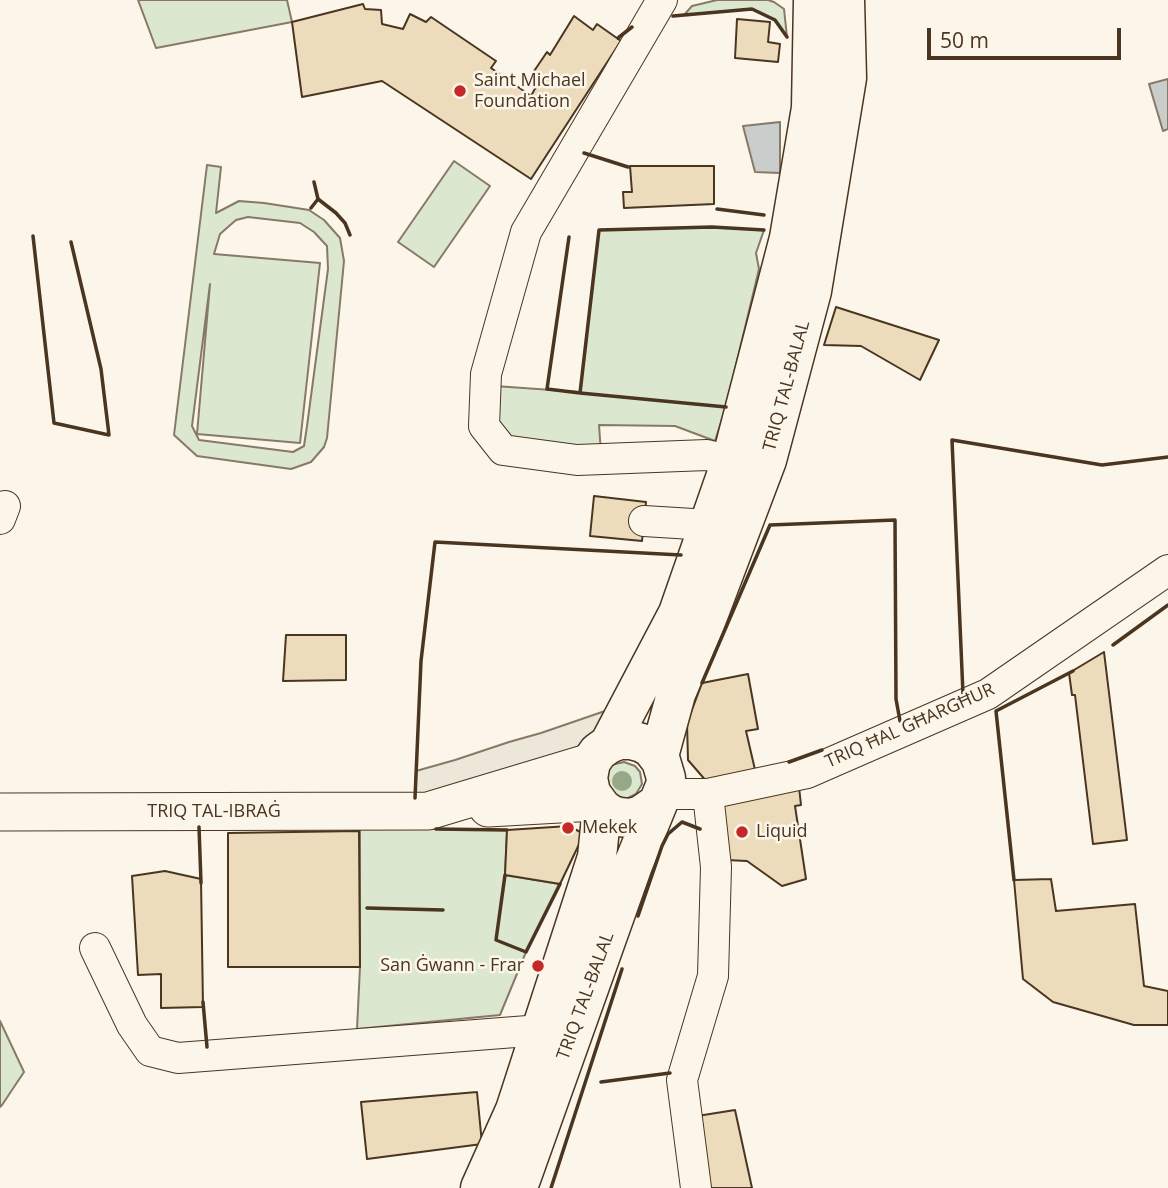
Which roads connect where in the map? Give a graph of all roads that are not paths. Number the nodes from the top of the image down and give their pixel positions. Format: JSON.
{"nodes":[{"id":1,"x":662,"y":0,"type":"edge"},
{"id":2,"x":813,"y":0,"type":"edge"},
{"id":3,"x":845,"y":0,"type":"edge"},
{"id":4,"x":731,"y":461,"type":"junction"},
{"id":5,"x":644,"y":521,"type":"dead end"},
{"id":6,"x":709,"y":525,"type":"junction"},
{"id":7,"x":1168,"y":570,"type":"edge"},
{"id":8,"x":600,"y":753,"type":"junction"},
{"id":9,"x":659,"y":756,"type":"junction"},
{"id":10,"x":708,"y":794,"type":"junction"},
{"id":11,"x":660,"y":799,"type":"junction"},
{"id":12,"x":598,"y":805,"type":"junction"},
{"id":13,"x":428,"y":811,"type":"junction"},
{"id":14,"x":0,"y":812,"type":"edge"},
{"id":15,"x":95,"y":948,"type":"dead end"},
{"id":16,"x":541,"y":1030,"type":"junction"},
{"id":17,"x":480,"y":1188,"type":"edge"},
{"id":18,"x":516,"y":1188,"type":"edge"},
{"id":19,"x":696,"y":1188,"type":"edge"}],
"edges":[{"from":1,"to":4,"type":"street"},
{"from":2,"to":4,"type":"highway","name":"TRIQ TAL-BALAL"},
{"from":3,"to":9,"type":"highway","name":"TRIQ TAL-BALAL"},
{"from":4,"to":6,"type":"highway","name":"TRIQ TAL-BALAL"},
{"from":5,"to":6,"type":"street"},
{"from":6,"to":8,"type":"highway","name":"TRIQ TAL-BALAL"},
{"from":7,"to":10,"type":"street","name":"TRIQ ĦAL GĦARGĦUR"},
{"from":8,"to":9,"type":"highway"},
{"from":8,"to":12,"type":"highway","name":"TRIQ TAL-BALAL"},
{"from":8,"to":13,"type":"main road","name":"TRIQ TAL-IBRAĠ"},
{"from":9,"to":11,"type":"highway","name":"TRIQ TAL-BALAL"},
{"from":10,"to":11,"type":"street","name":"TRIQ ĦAL GĦARGĦUR"},
{"from":10,"to":19,"type":"street"},
{"from":11,"to":12,"type":"highway"},
{"from":11,"to":18,"type":"highway","name":"TRIQ TAL-BALAL"},
{"from":12,"to":13,"type":"main road","name":"TRIQ TAL-IBRAĠ"},
{"from":12,"to":16,"type":"highway","name":"TRIQ TAL-BALAL"},
{"from":13,"to":14,"type":"main road","name":"TRIQ TAL-IBRAĠ"},
{"from":15,"to":16,"type":"street"},
{"from":16,"to":17,"type":"highway","name":"TRIQ TAL-BALAL"}]}
